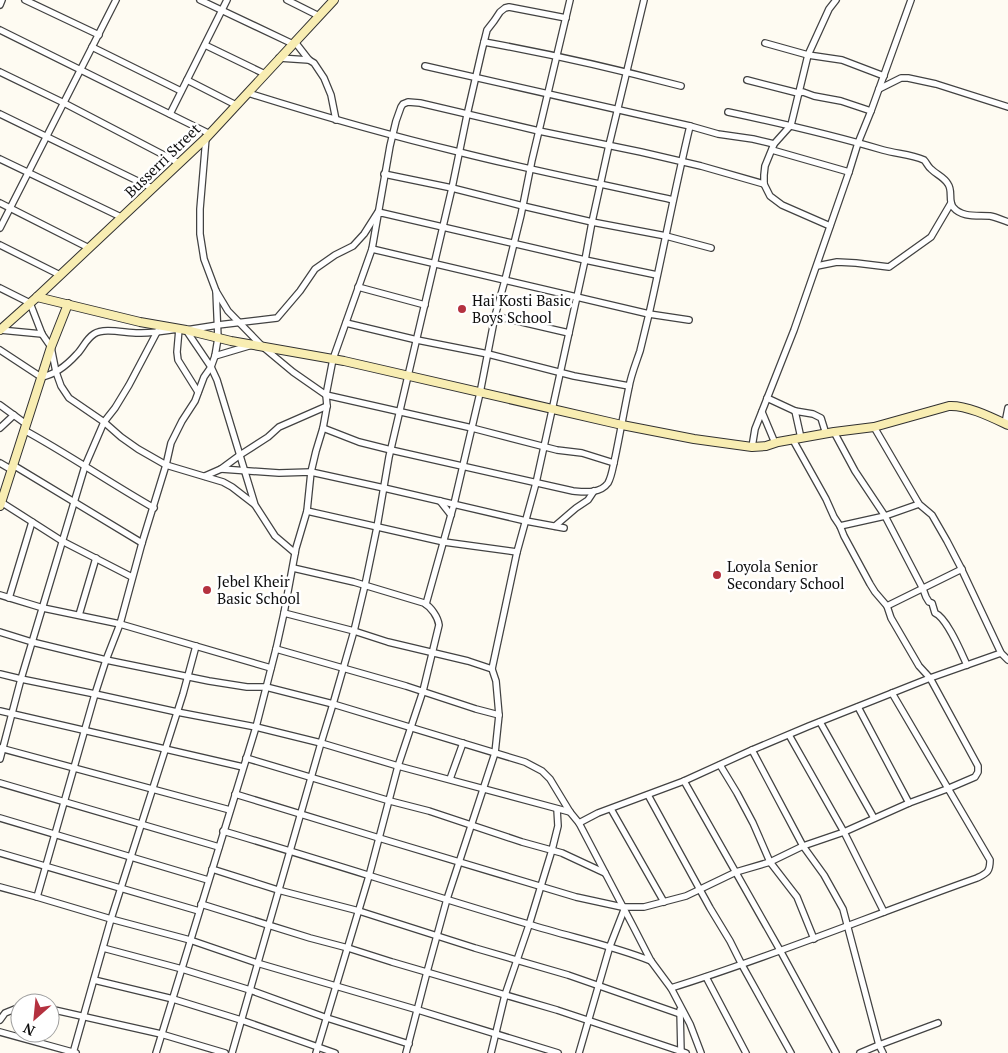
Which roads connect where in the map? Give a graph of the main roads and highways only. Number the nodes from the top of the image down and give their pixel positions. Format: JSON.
{"nodes":[{"id":1,"x":334,"y":0,"type":"edge"},
{"id":2,"x":38,"y":297,"type":"junction"},
{"id":3,"x":68,"y":304,"type":"junction"},
{"id":4,"x":0,"y":330,"type":"edge"},
{"id":5,"x":1006,"y":424,"type":"edge"},
{"id":6,"x":1,"y":504,"type":"edge"}],
"edges":[{"from":1,"to":2,"type":"main road","name":"Busserri Street"},
{"from":2,"to":3,"type":"main road"},
{"from":2,"to":4,"type":"main road","name":"Busserri Street"},
{"from":3,"to":5,"type":"main road"},
{"from":3,"to":6,"type":"main road"}]}
